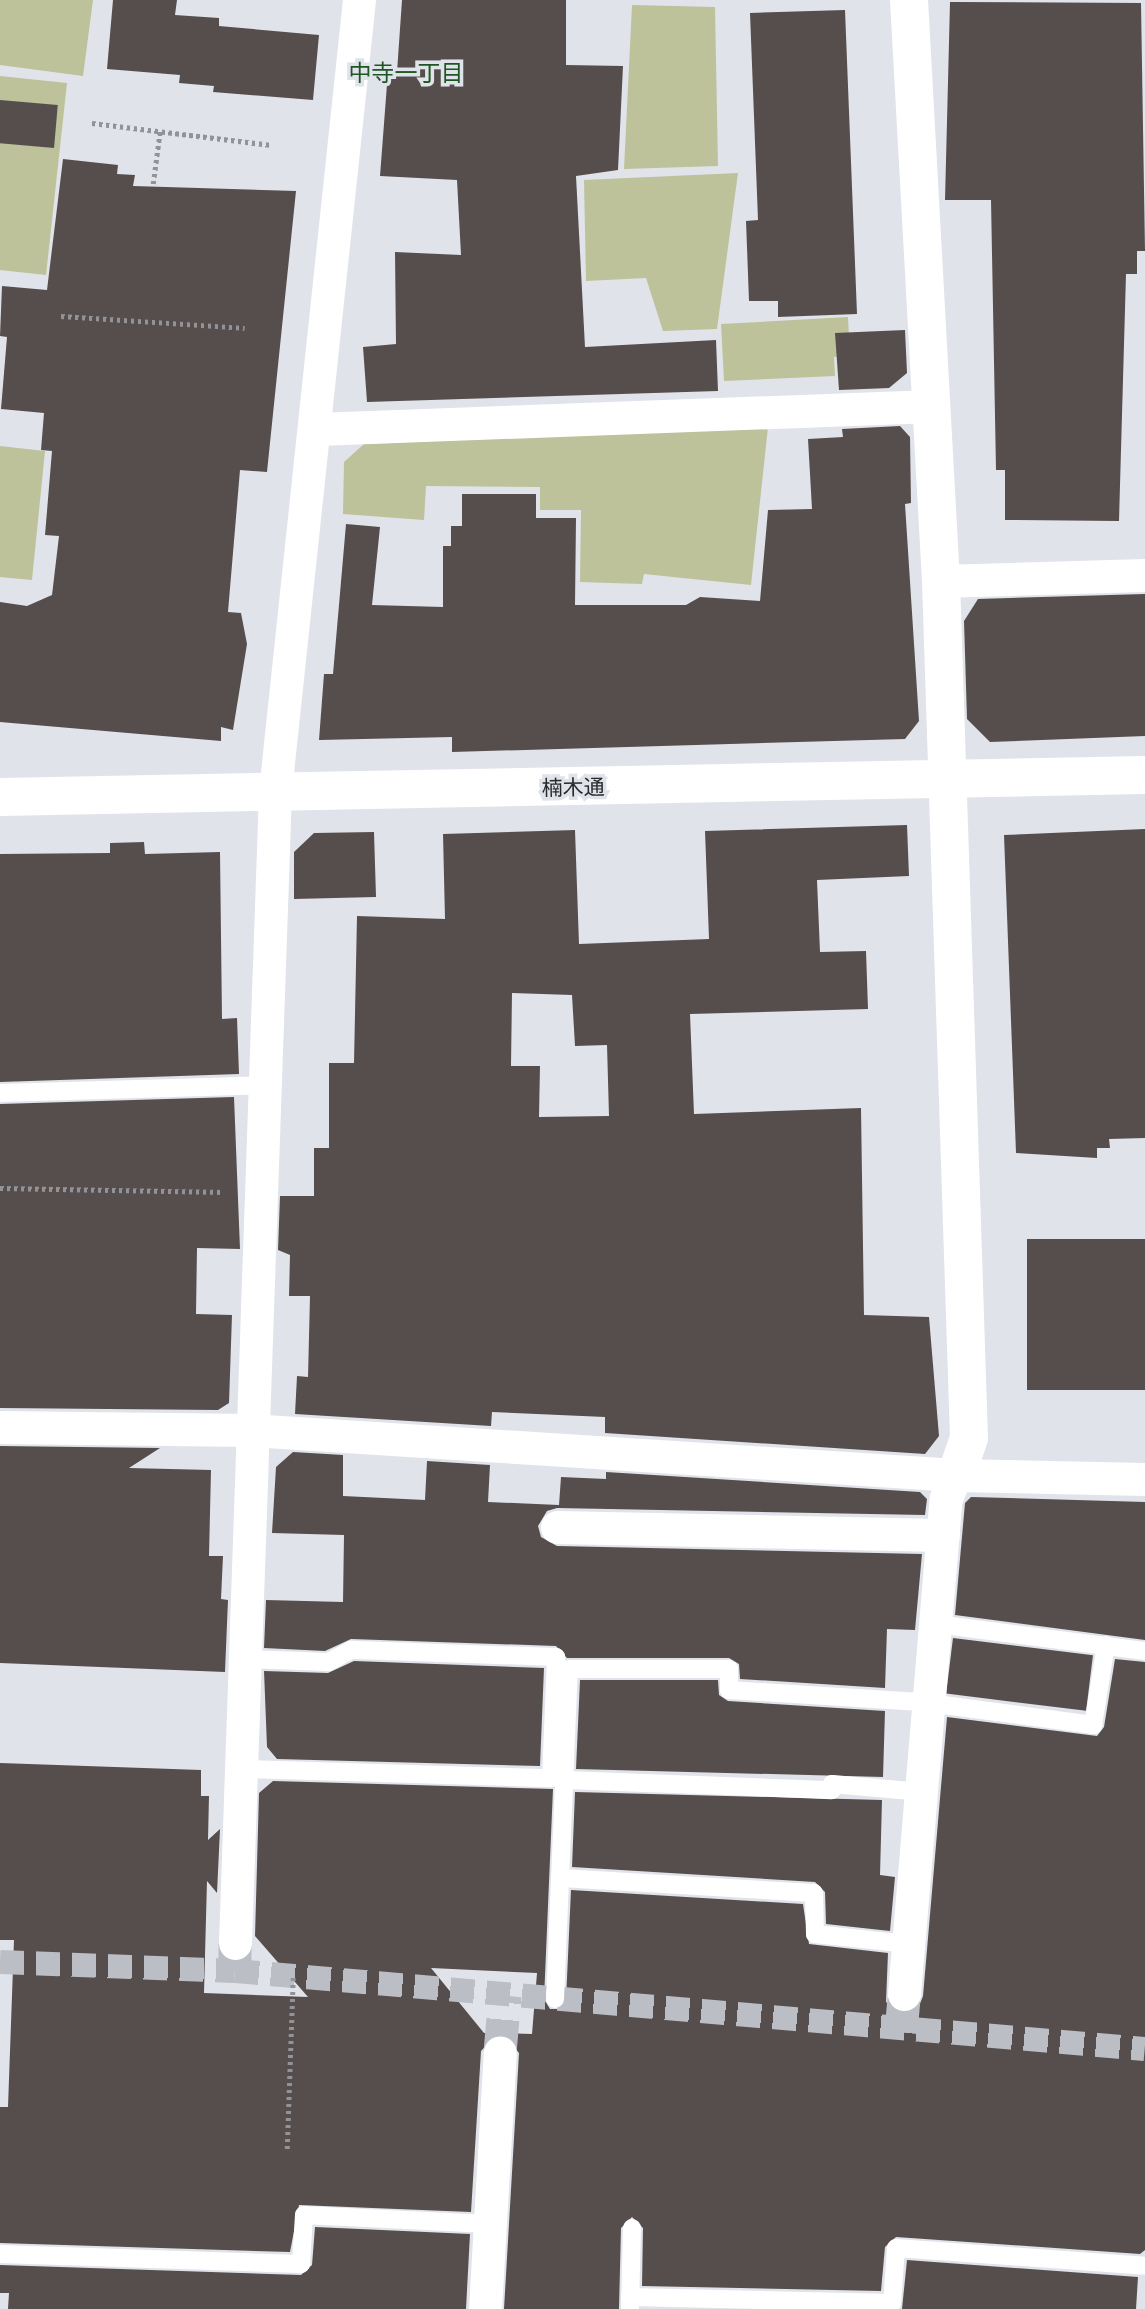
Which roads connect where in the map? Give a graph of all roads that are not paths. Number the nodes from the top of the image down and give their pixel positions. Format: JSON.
{"nodes":[{"id":1,"x":359,"y":0,"type":"edge"},
{"id":2,"x":909,"y":0,"type":"edge"},
{"id":3,"x":932,"y":406,"type":"junction"},
{"id":4,"x":317,"y":429,"type":"junction"},
{"id":5,"x":1145,"y":575,"type":"edge"},
{"id":6,"x":941,"y":581,"type":"junction"},
{"id":7,"x":1145,"y":775,"type":"edge"},
{"id":8,"x":945,"y":782,"type":"junction"},
{"id":9,"x":275,"y":791,"type":"junction"},
{"id":10,"x":0,"y":797,"type":"edge"},
{"id":11,"x":262,"y":1085,"type":"junction"},
{"id":12,"x":0,"y":1093,"type":"edge"},
{"id":13,"x":0,"y":1427,"type":"edge"},
{"id":14,"x":251,"y":1430,"type":"junction"},
{"id":15,"x":956,"y":1475,"type":"junction"},
{"id":16,"x":1145,"y":1479,"type":"edge"},
{"id":17,"x":557,"y":1528,"type":"dead end"},
{"id":18,"x":943,"y":1535,"type":"junction"},
{"id":19,"x":936,"y":1624,"type":"junction"},
{"id":20,"x":1106,"y":1645,"type":"junction"},
{"id":21,"x":1145,"y":1651,"type":"edge"},
{"id":22,"x":246,"y":1659,"type":"junction"},
{"id":23,"x":931,"y":1706,"type":"junction"},
{"id":24,"x":242,"y":1769,"type":"junction"},
{"id":25,"x":566,"y":1780,"type":"junction"},
{"id":26,"x":923,"y":1792,"type":"junction"},
{"id":27,"x":561,"y":1878,"type":"junction"},
{"id":28,"x":235,"y":1942,"type":"tunnel mouth"},
{"id":29,"x":909,"y":1944,"type":"junction"},
{"id":30,"x":904,"y":1994,"type":"tunnel mouth"},
{"id":31,"x":555,"y":1999,"type":"dead end"},
{"id":32,"x":499,"y":2052,"type":"tunnel mouth"},
{"id":33,"x":489,"y":2224,"type":"junction"},
{"id":34,"x":632,"y":2228,"type":"dead end"},
{"id":35,"x":0,"y":2254,"type":"edge"},
{"id":36,"x":1145,"y":2266,"type":"edge"},
{"id":37,"x":630,"y":2303,"type":"edge"},
{"id":38,"x":485,"y":2309,"type":"edge"}],
"edges":[{"from":1,"to":4,"type":"street"},
{"from":2,"to":3,"type":"street"},
{"from":3,"to":4,"type":"street"},
{"from":3,"to":6,"type":"street"},
{"from":4,"to":9,"type":"street"},
{"from":5,"to":6,"type":"street"},
{"from":6,"to":8,"type":"street"},
{"from":7,"to":8,"type":"street","name":"楠木通"},
{"from":8,"to":9,"type":"street","name":"楠木通"},
{"from":8,"to":15,"type":"street"},
{"from":9,"to":10,"type":"street","name":"楠木通"},
{"from":9,"to":11,"type":"street"},
{"from":11,"to":12,"type":"lane"},
{"from":11,"to":14,"type":"street"},
{"from":13,"to":14,"type":"street"},
{"from":14,"to":15,"type":"street"},
{"from":14,"to":22,"type":"street"},
{"from":15,"to":16,"type":"street"},
{"from":15,"to":18,"type":"street"},
{"from":17,"to":18,"type":"street"},
{"from":18,"to":19,"type":"street"},
{"from":19,"to":20,"type":"lane"},
{"from":19,"to":23,"type":"street"},
{"from":20,"to":21,"type":"lane"},
{"from":20,"to":23,"type":"lane"},
{"from":22,"to":24,"type":"street"},
{"from":22,"to":24,"type":"lane"},
{"from":23,"to":25,"type":"lane"},
{"from":23,"to":26,"type":"street"},
{"from":24,"to":28,"type":"street"},
{"from":25,"to":26,"type":"lane"},
{"from":25,"to":27,"type":"lane"},
{"from":26,"to":29,"type":"street"},
{"from":27,"to":29,"type":"lane"},
{"from":27,"to":31,"type":"lane"},
{"from":29,"to":30,"type":"street"},
{"from":32,"to":33,"type":"street"},
{"from":33,"to":35,"type":"lane"},
{"from":33,"to":38,"type":"street"},
{"from":34,"to":37,"type":"lane"},
{"from":36,"to":37,"type":"lane"}]}
